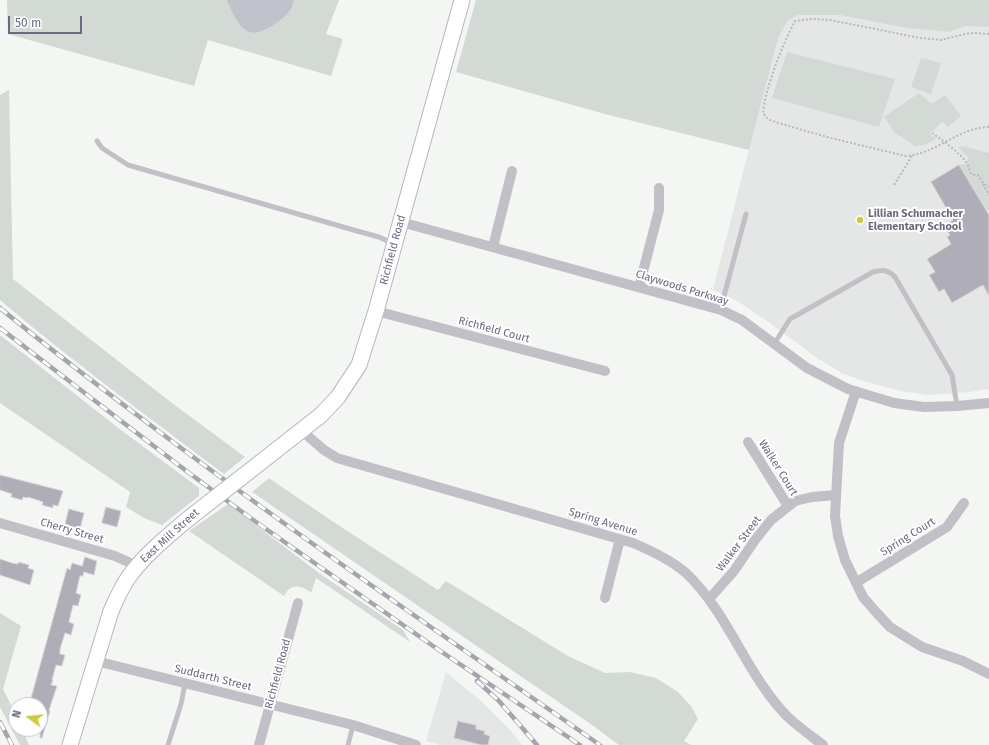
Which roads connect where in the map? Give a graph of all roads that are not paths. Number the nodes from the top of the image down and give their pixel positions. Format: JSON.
{"nodes":[{"id":1,"x":462,"y":0,"type":"edge"},
{"id":2,"x":97,"y":141,"type":"dead end"},
{"id":3,"x":512,"y":171,"type":"dead end"},
{"id":4,"x":659,"y":188,"type":"dead end"},
{"id":5,"x":746,"y":214,"type":"dead end"},
{"id":6,"x":401,"y":222,"type":"junction"},
{"id":7,"x":394,"y":245,"type":"junction"},
{"id":8,"x":493,"y":248,"type":"junction"},
{"id":9,"x":639,"y":287,"type":"junction"},
{"id":10,"x":716,"y":309,"type":"junction"},
{"id":11,"x":376,"y":311,"type":"junction"},
{"id":12,"x":774,"y":344,"type":"junction"},
{"id":13,"x":605,"y":371,"type":"dead end"},
{"id":14,"x":856,"y":391,"type":"junction"},
{"id":15,"x":989,"y":403,"type":"edge"},
{"id":16,"x":957,"y":406,"type":"junction"},
{"id":17,"x":302,"y":431,"type":"junction"},
{"id":18,"x":748,"y":442,"type":"dead end"},
{"id":19,"x":261,"y":462,"type":"joint"},
{"id":20,"x":836,"y":495,"type":"junction"},
{"id":21,"x":964,"y":503,"type":"dead end"},
{"id":22,"x":788,"y":506,"type":"junction"},
{"id":23,"x":0,"y":523,"type":"edge"},
{"id":24,"x":620,"y":539,"type":"junction"},
{"id":25,"x":137,"y":566,"type":"junction"},
{"id":26,"x":857,"y":582,"type":"junction"},
{"id":27,"x":605,"y":598,"type":"dead end"},
{"id":28,"x":709,"y":599,"type":"junction"},
{"id":29,"x":298,"y":603,"type":"dead end"},
{"id":30,"x":96,"y":661,"type":"junction"},
{"id":31,"x":989,"y":674,"type":"edge"},
{"id":32,"x":185,"y":684,"type":"junction"},
{"id":33,"x":270,"y":705,"type":"junction"},
{"id":34,"x":353,"y":725,"type":"junction"},
{"id":35,"x":70,"y":745,"type":"edge"},
{"id":36,"x":168,"y":745,"type":"edge"},
{"id":37,"x":259,"y":745,"type":"edge"},
{"id":38,"x":348,"y":745,"type":"edge"},
{"id":39,"x":416,"y":745,"type":"edge"},
{"id":40,"x":823,"y":745,"type":"edge"}],
"edges":[{"from":1,"to":6,"type":"street","name":"Richfield Road"},
{"from":2,"to":7,"type":"lane"},
{"from":3,"to":8,"type":"street"},
{"from":4,"to":9,"type":"street"},
{"from":5,"to":10,"type":"lane"},
{"from":6,"to":7,"type":"street","name":"Richfield Road"},
{"from":6,"to":8,"type":"street","name":"Claywoods Parkway"},
{"from":7,"to":11,"type":"street","name":"Richfield Road"},
{"from":8,"to":9,"type":"street","name":"Claywoods Parkway"},
{"from":9,"to":10,"type":"street","name":"Claywoods Parkway"},
{"from":10,"to":12,"type":"street","name":"Claywoods Parkway"},
{"from":11,"to":13,"type":"street","name":"Richfield Court"},
{"from":11,"to":17,"type":"street","name":"Richfield Road"},
{"from":12,"to":14,"type":"street","name":"Claywoods Parkway"},
{"from":12,"to":16,"type":"lane"},
{"from":14,"to":16,"type":"street","name":"Claywoods Parkway"},
{"from":14,"to":20,"type":"street"},
{"from":15,"to":16,"type":"street","name":"Claywoods Parkway"},
{"from":17,"to":19,"type":"street","name":"Richfield Road"},
{"from":17,"to":24,"type":"street","name":"Spring Avenue"},
{"from":18,"to":22,"type":"street","name":"Walker Court"},
{"from":19,"to":25,"type":"street","name":"East Mill Street","bridge":true},
{"from":20,"to":22,"type":"street","name":"Walker Street"},
{"from":20,"to":26,"type":"street"},
{"from":21,"to":26,"type":"street","name":"Spring Court"},
{"from":22,"to":28,"type":"street","name":"Walker Street"},
{"from":23,"to":25,"type":"street","name":"Cherry Street"},
{"from":24,"to":27,"type":"street"},
{"from":24,"to":28,"type":"street","name":"Spring Avenue"},
{"from":25,"to":30,"type":"street","name":"East Mill Street"},
{"from":26,"to":31,"type":"street"},
{"from":28,"to":40,"type":"street","name":"Spring Avenue"},
{"from":29,"to":33,"type":"street","name":"Richfield Road"},
{"from":30,"to":32,"type":"street","name":"Suddarth Street"},
{"from":30,"to":35,"type":"street","name":"East Mill Street"},
{"from":32,"to":33,"type":"street","name":"Suddarth Street"},
{"from":32,"to":36,"type":"lane"},
{"from":33,"to":34,"type":"street","name":"Suddarth Street"},
{"from":33,"to":37,"type":"street","name":"Richfield Road"},
{"from":34,"to":38,"type":"lane"},
{"from":34,"to":39,"type":"street","name":"Suddarth Street"}]}
